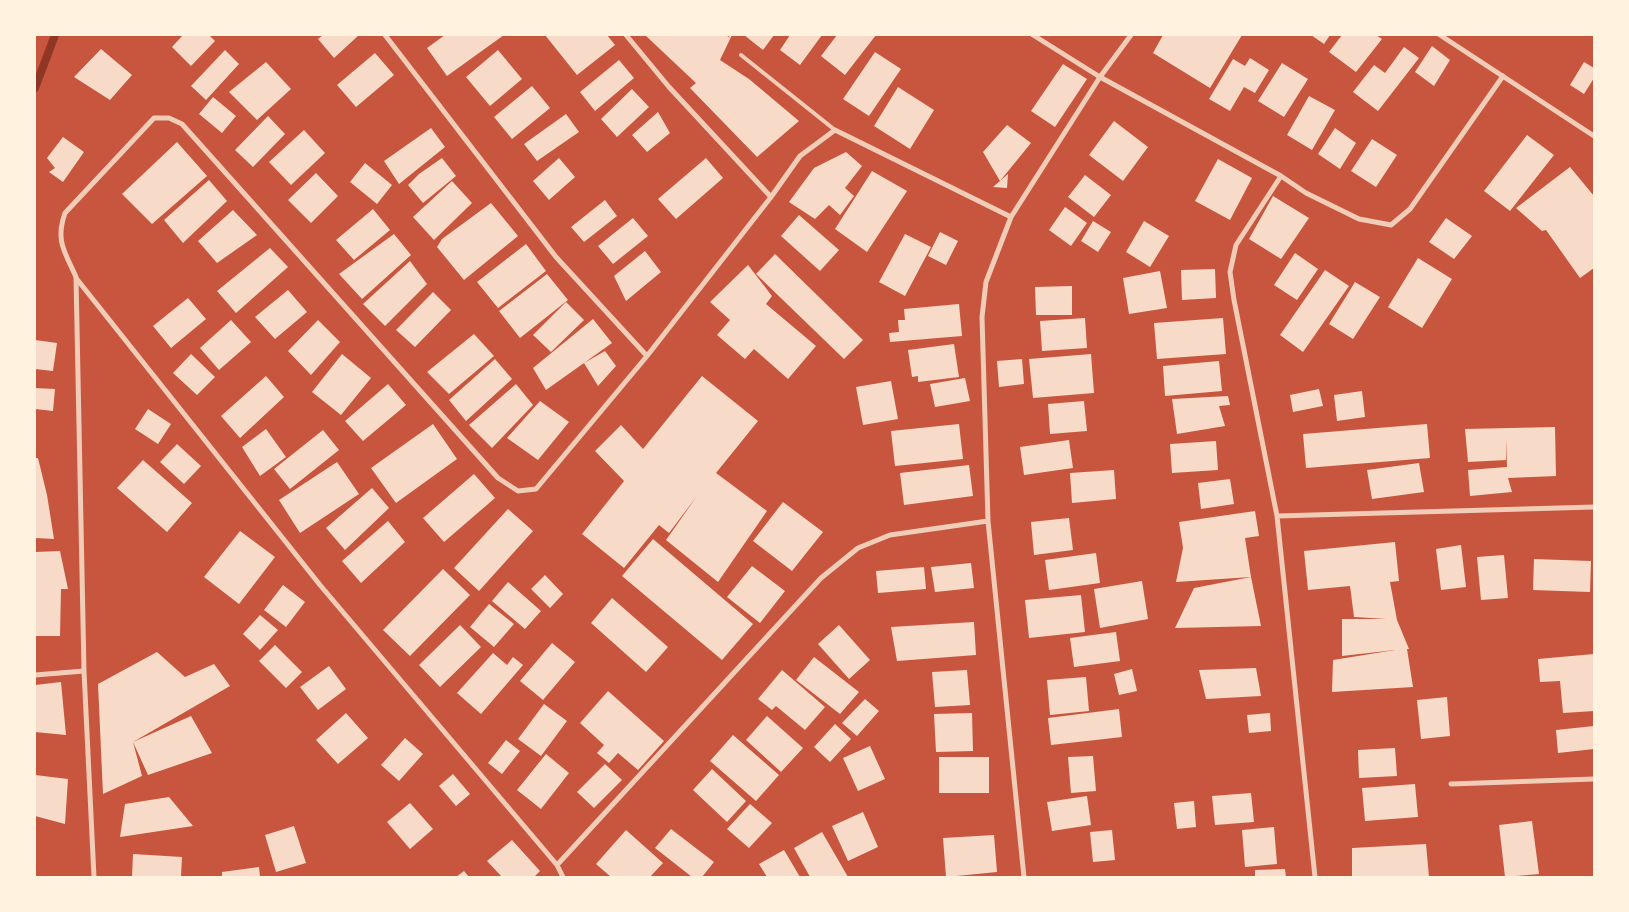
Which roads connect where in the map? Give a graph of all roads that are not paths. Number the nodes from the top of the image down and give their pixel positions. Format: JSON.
{"nodes":[{"id":1,"x":385,"y":35,"type":"edge"},
{"id":2,"x":626,"y":35,"type":"edge"},
{"id":3,"x":1033,"y":35,"type":"edge"},
{"id":4,"x":1131,"y":35,"type":"edge"},
{"id":5,"x":1440,"y":35,"type":"edge"},
{"id":6,"x":741,"y":56,"type":"dead end"},
{"id":7,"x":1503,"y":76,"type":"junction"},
{"id":8,"x":1100,"y":77,"type":"junction"},
{"id":9,"x":835,"y":130,"type":"junction"},
{"id":10,"x":1594,"y":136,"type":"edge"},
{"id":11,"x":1281,"y":176,"type":"junction"},
{"id":12,"x":771,"y":197,"type":"junction"},
{"id":13,"x":1011,"y":217,"type":"junction"},
{"id":14,"x":76,"y":277,"type":"junction"},
{"id":15,"x":647,"y":356,"type":"junction"},
{"id":16,"x":1594,"y":507,"type":"edge"},
{"id":17,"x":1277,"y":516,"type":"junction"},
{"id":18,"x":988,"y":521,"type":"junction"},
{"id":19,"x":84,"y":671,"type":"junction"},
{"id":20,"x":35,"y":675,"type":"edge"},
{"id":21,"x":1594,"y":780,"type":"edge"},
{"id":22,"x":1451,"y":784,"type":"dead end"},
{"id":23,"x":557,"y":865,"type":"junction"},
{"id":24,"x":94,"y":877,"type":"edge"},
{"id":25,"x":563,"y":877,"type":"edge"},
{"id":26,"x":1024,"y":877,"type":"edge"},
{"id":27,"x":1315,"y":877,"type":"edge"}],
"edges":[{"from":1,"to":15,"type":"street"},
{"from":2,"to":12,"type":"street"},
{"from":3,"to":8,"type":"street"},
{"from":4,"to":8,"type":"street"},
{"from":5,"to":7,"type":"street"},
{"from":6,"to":9,"type":"lane"},
{"from":7,"to":10,"type":"street"},
{"from":7,"to":11,"type":"street"},
{"from":8,"to":11,"type":"street"},
{"from":8,"to":13,"type":"street"},
{"from":9,"to":12,"type":"street"},
{"from":9,"to":13,"type":"street"},
{"from":11,"to":17,"type":"street"},
{"from":12,"to":15,"type":"street"},
{"from":13,"to":18,"type":"street"},
{"from":14,"to":15,"type":"street"},
{"from":14,"to":19,"type":"street"},
{"from":14,"to":23,"type":"street"},
{"from":16,"to":17,"type":"street"},
{"from":17,"to":27,"type":"street"},
{"from":18,"to":23,"type":"street"},
{"from":18,"to":26,"type":"street"},
{"from":19,"to":20,"type":"street"},
{"from":19,"to":24,"type":"street"},
{"from":21,"to":22,"type":"street"},
{"from":23,"to":25,"type":"street"}]}
